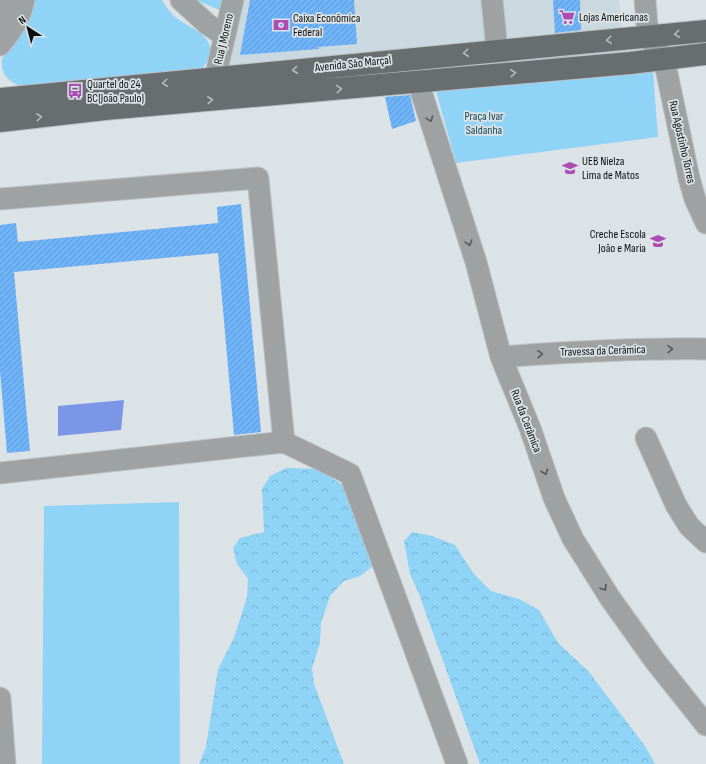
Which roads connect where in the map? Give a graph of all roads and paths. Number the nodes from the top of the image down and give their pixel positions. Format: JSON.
{"nodes":[{"id":1,"x":3,"y":0,"type":"edge"},
{"id":2,"x":24,"y":0,"type":"edge"},
{"id":3,"x":181,"y":0,"type":"edge"},
{"id":4,"x":234,"y":0,"type":"edge"},
{"id":5,"x":492,"y":0,"type":"edge"},
{"id":6,"x":645,"y":0,"type":"edge"},
{"id":7,"x":0,"y":16,"type":"edge"},
{"id":8,"x":706,"y":31,"type":"edge"},
{"id":9,"x":225,"y":36,"type":"junction"},
{"id":10,"x":648,"y":36,"type":"junction"},
{"id":11,"x":0,"y":45,"type":"edge"},
{"id":12,"x":497,"y":50,"type":"junction"},
{"id":13,"x":706,"y":54,"type":"edge"},
{"id":14,"x":664,"y":59,"type":"junction"},
{"id":15,"x":215,"y":78,"type":"junction"},
{"id":16,"x":418,"y":82,"type":"junction"},
{"id":17,"x":0,"y":99,"type":"edge"},
{"id":18,"x":0,"y":121,"type":"edge"},
{"id":19,"x":0,"y":199,"type":"edge"},
{"id":20,"x":706,"y":223,"type":"edge"},
{"id":21,"x":706,"y":349,"type":"edge"},
{"id":22,"x":501,"y":357,"type":"junction"},
{"id":23,"x":646,"y":438,"type":"dead end"},
{"id":24,"x":284,"y":442,"type":"junction"},
{"id":25,"x":0,"y":473,"type":"edge"},
{"id":26,"x":706,"y":542,"type":"edge"},
{"id":27,"x":0,"y":698,"type":"edge"},
{"id":28,"x":706,"y":725,"type":"edge"},
{"id":29,"x":5,"y":764,"type":"edge"},
{"id":30,"x":456,"y":764,"type":"edge"}],
"edges":[{"from":1,"to":7,"type":"street"},
{"from":2,"to":11,"type":"street"},
{"from":3,"to":9,"type":"street"},
{"from":4,"to":9,"type":"street","name":"Rua J Moreno"},
{"from":5,"to":12,"type":"street"},
{"from":6,"to":10,"type":"street"},
{"from":8,"to":10,"type":"main road","name":"Avenida São Marçal","one_way":true},
{"from":9,"to":15,"type":"street","name":"Rua J Moreno"},
{"from":10,"to":12,"type":"main road","name":"Avenida São Marçal","one_way":true},
{"from":10,"to":14,"type":"street"},
{"from":12,"to":15,"type":"main road","name":"Avenida São Marçal","one_way":true},
{"from":13,"to":14,"type":"main road","name":"Avenida São Marçal"},
{"from":16,"to":14,"type":"main road","name":"Avenida São Marçal","one_way":true},
{"from":14,"to":20,"type":"street","name":"Rua Agostinho Tôrres"},
{"from":15,"to":17,"type":"main road","name":"Avenida São Marçal","one_way":true},
{"from":18,"to":16,"type":"main road","name":"Avenida São Marçal","one_way":true},
{"from":16,"to":22,"type":"street","name":"Rua da Cerâmica","one_way":true},
{"from":19,"to":24,"type":"street"},
{"from":22,"to":21,"type":"street","name":"Travessa da Cerâmica","one_way":true},
{"from":22,"to":28,"type":"street","name":"Rua da Cerâmica","one_way":true},
{"from":23,"to":26,"type":"street"},
{"from":24,"to":25,"type":"street"},
{"from":24,"to":30,"type":"street"},
{"from":27,"to":29,"type":"street"}]}
